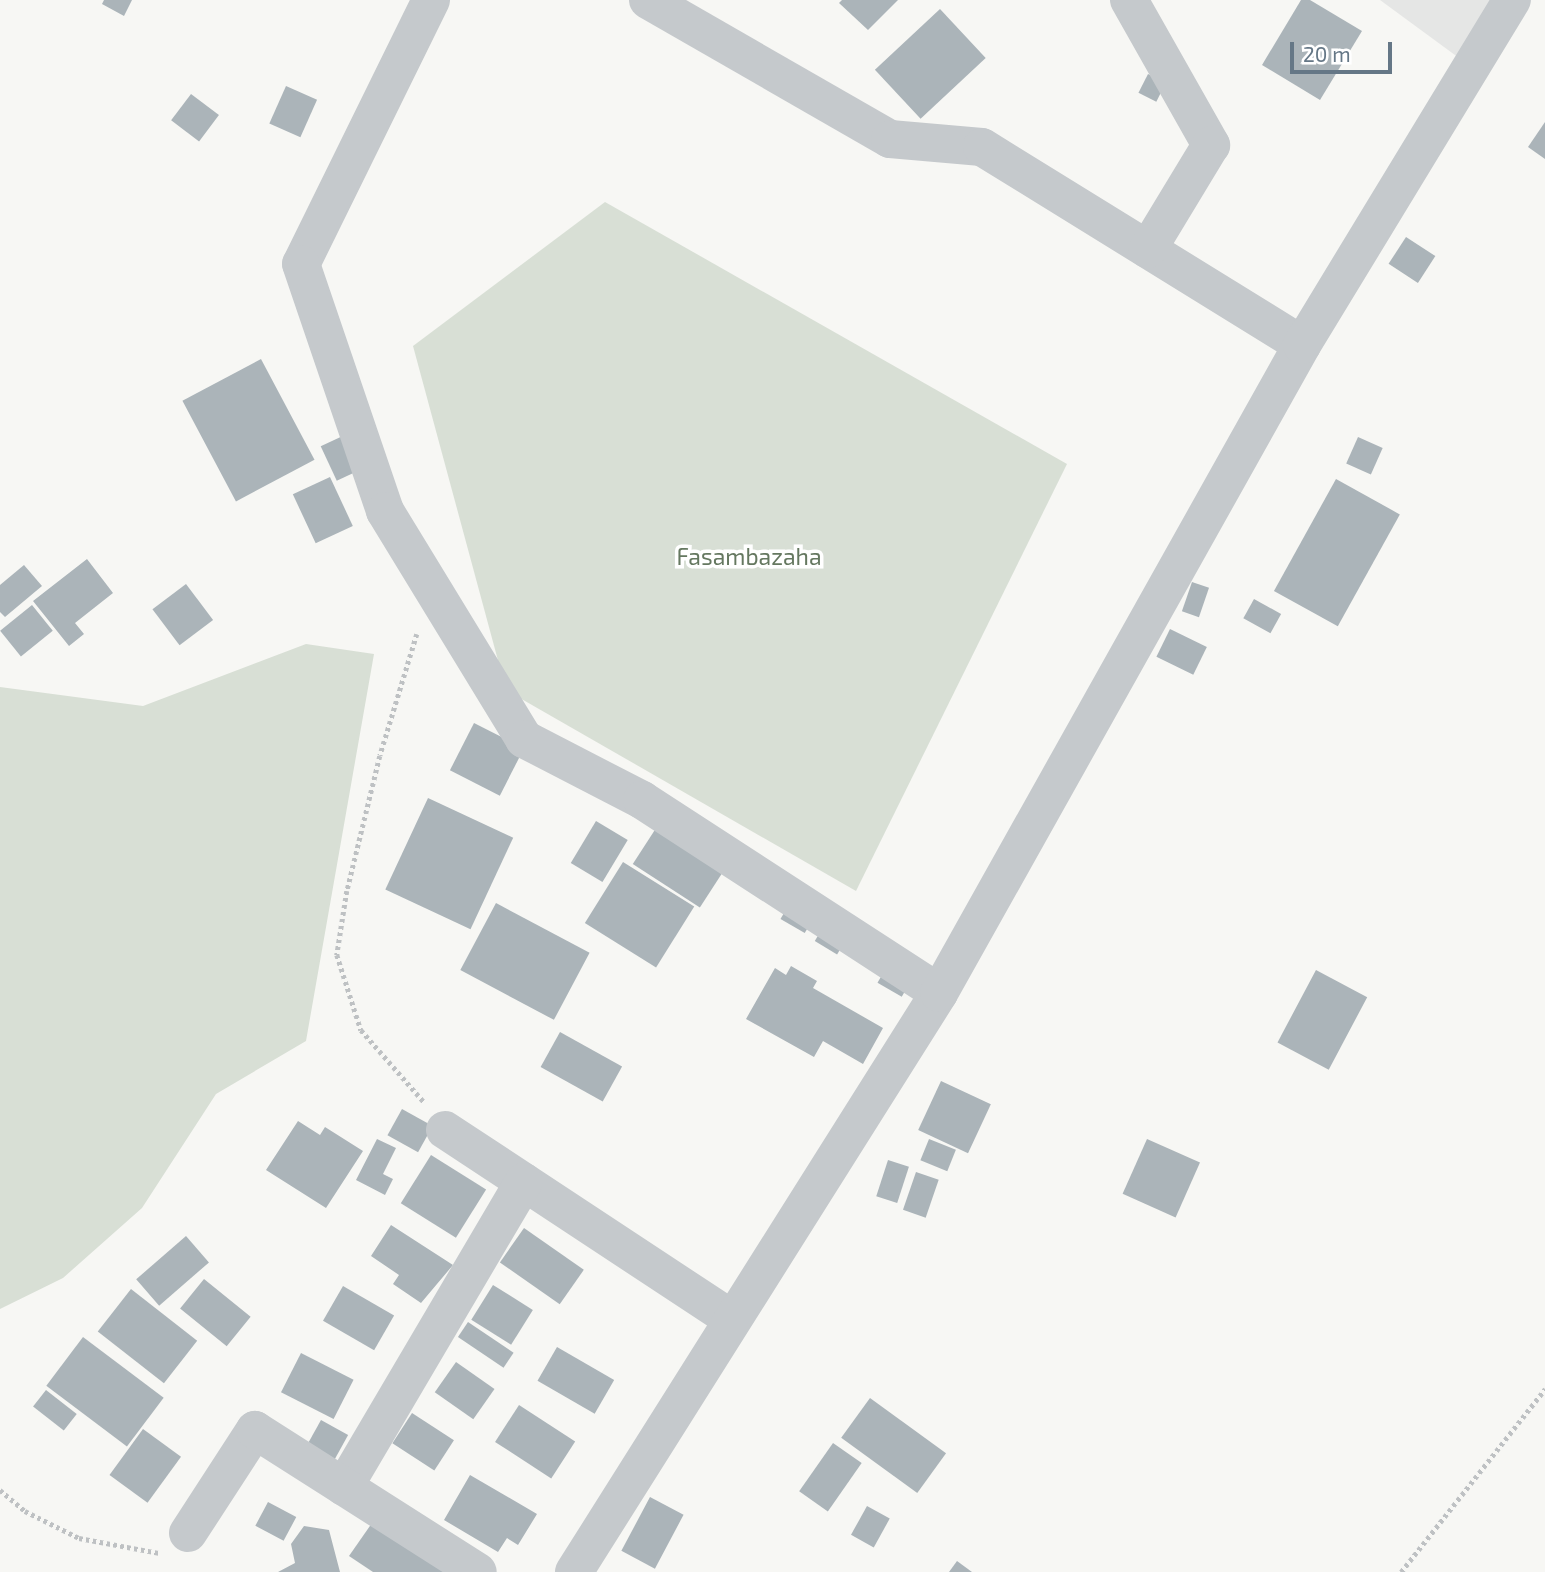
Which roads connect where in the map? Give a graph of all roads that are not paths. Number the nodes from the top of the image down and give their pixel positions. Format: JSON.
{"nodes":[{"id":1,"x":431,"y":0,"type":"edge"},
{"id":2,"x":648,"y":0,"type":"edge"},
{"id":3,"x":1129,"y":0,"type":"edge"},
{"id":4,"x":1512,"y":0,"type":"edge"},
{"id":5,"x":1148,"y":248,"type":"junction"},
{"id":6,"x":1303,"y":345,"type":"junction"},
{"id":7,"x":939,"y":993,"type":"junction"},
{"id":8,"x":444,"y":1130,"type":"road end"},
{"id":9,"x":524,"y":1182,"type":"junction"},
{"id":10,"x":730,"y":1318,"type":"junction"},
{"id":11,"x":344,"y":1487,"type":"junction"},
{"id":12,"x":177,"y":1544,"type":"road end"},
{"id":13,"x":478,"y":1572,"type":"edge"},
{"id":14,"x":574,"y":1572,"type":"edge"}],
"edges":[{"from":1,"to":7,"type":"street"},
{"from":2,"to":5,"type":"street"},
{"from":3,"to":5,"type":"street"},
{"from":4,"to":6,"type":"street"},
{"from":5,"to":6,"type":"street"},
{"from":6,"to":7,"type":"street"},
{"from":7,"to":10,"type":"street"},
{"from":8,"to":9,"type":"street"},
{"from":9,"to":10,"type":"street"},
{"from":9,"to":11,"type":"street"},
{"from":10,"to":14,"type":"street"},
{"from":11,"to":12,"type":"street"},
{"from":11,"to":13,"type":"street"}]}
